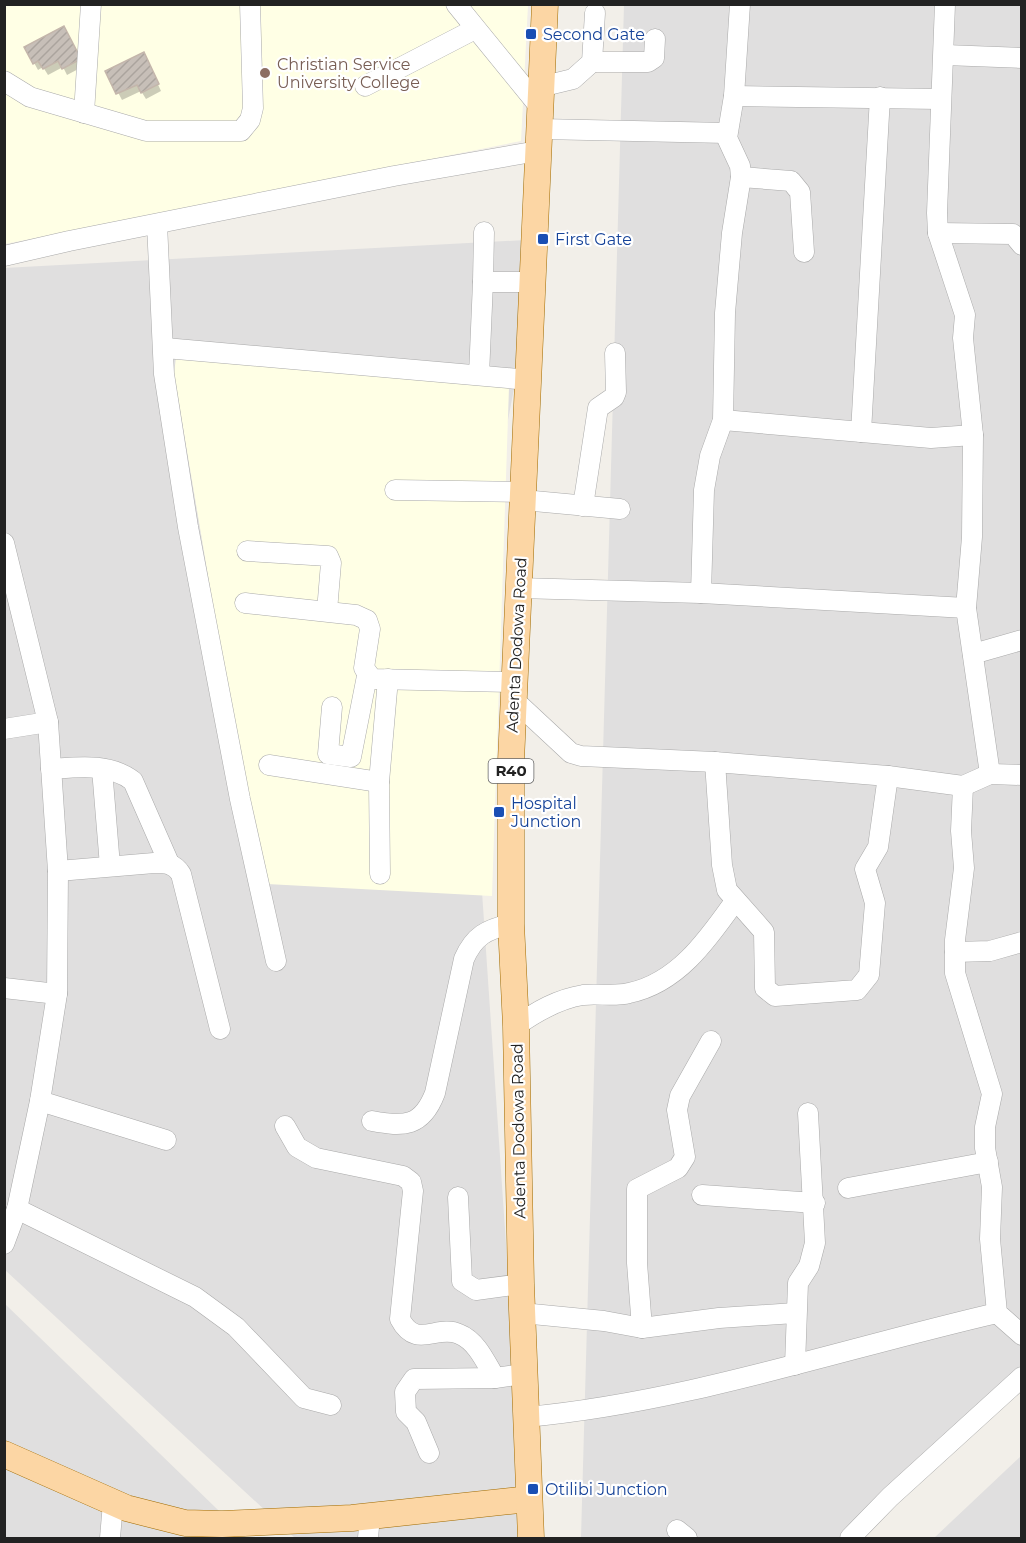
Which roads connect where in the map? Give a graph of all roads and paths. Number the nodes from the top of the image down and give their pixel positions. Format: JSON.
{"nodes":[{"id":1,"x":91,"y":4,"type":"edge"},
{"id":2,"x":250,"y":4,"type":"edge"},
{"id":3,"x":456,"y":4,"type":"edge"},
{"id":4,"x":545,"y":4,"type":"edge"},
{"id":5,"x":740,"y":4,"type":"edge"},
{"id":6,"x":945,"y":4,"type":"edge"},
{"id":7,"x":594,"y":13,"type":"dead end"},
{"id":8,"x":475,"y":29,"type":"junction"},
{"id":9,"x":656,"y":39,"type":"dead end"},
{"id":10,"x":945,"y":55,"type":"junction"},
{"id":11,"x":1022,"y":58,"type":"edge"},
{"id":12,"x":592,"y":62,"type":"junction"},
{"id":13,"x":4,"y":81,"type":"edge"},
{"id":14,"x":365,"y":86,"type":"dead end"},
{"id":15,"x":734,"y":96,"type":"junction"},
{"id":16,"x":880,"y":97,"type":"junction"},
{"id":17,"x":940,"y":99,"type":"junction"},
{"id":18,"x":84,"y":112,"type":"junction"},
{"id":19,"x":539,"y":118,"type":"junction"},
{"id":20,"x":727,"y":133,"type":"junction"},
{"id":21,"x":741,"y":177,"type":"junction"},
{"id":22,"x":158,"y":224,"type":"junction"},
{"id":23,"x":484,"y":232,"type":"dead end"},
{"id":24,"x":938,"y":233,"type":"junction"},
{"id":25,"x":1022,"y":245,"type":"edge"},
{"id":26,"x":804,"y":252,"type":"dead end"},
{"id":27,"x":4,"y":256,"type":"edge"},
{"id":28,"x":483,"y":282,"type":"junction"},
{"id":29,"x":532,"y":282,"type":"junction"},
{"id":30,"x":165,"y":348,"type":"junction"},
{"id":31,"x":615,"y":353,"type":"dead end"},
{"id":32,"x":479,"y":375,"type":"junction"},
{"id":33,"x":529,"y":380,"type":"junction"},
{"id":34,"x":723,"y":420,"type":"junction"},
{"id":35,"x":861,"y":432,"type":"junction"},
{"id":36,"x":973,"y":435,"type":"junction"},
{"id":37,"x":395,"y":490,"type":"dead end"},
{"id":38,"x":523,"y":496,"type":"junction"},
{"id":39,"x":583,"y":506,"type":"junction"},
{"id":40,"x":620,"y":509,"type":"dead end"},
{"id":41,"x":4,"y":543,"type":"edge"},
{"id":42,"x":247,"y":551,"type":"dead end"},
{"id":43,"x":518,"y":588,"type":"junction"},
{"id":44,"x":701,"y":593,"type":"junction"},
{"id":45,"x":244,"y":603,"type":"dead end"},
{"id":46,"x":966,"y":608,"type":"junction"},
{"id":47,"x":327,"y":611,"type":"junction"},
{"id":48,"x":1022,"y":640,"type":"edge"},
{"id":49,"x":974,"y":654,"type":"junction"},
{"id":50,"x":367,"y":676,"type":"junction"},
{"id":51,"x":388,"y":679,"type":"junction"},
{"id":52,"x":513,"y":691,"type":"junction"},
{"id":53,"x":332,"y":707,"type":"dead end"},
{"id":54,"x":48,"y":722,"type":"junction"},
{"id":55,"x":4,"y":729,"type":"edge"},
{"id":56,"x":715,"y":762,"type":"junction"},
{"id":57,"x":269,"y":765,"type":"dead end"},
{"id":58,"x":51,"y":769,"type":"junction"},
{"id":59,"x":102,"y":769,"type":"junction"},
{"id":60,"x":990,"y":774,"type":"junction"},
{"id":61,"x":1022,"y":775,"type":"edge"},
{"id":62,"x":888,"y":776,"type":"junction"},
{"id":63,"x":379,"y":782,"type":"junction"},
{"id":64,"x":963,"y":786,"type":"junction"},
{"id":65,"x":169,"y":863,"type":"junction"},
{"id":66,"x":110,"y":866,"type":"junction"},
{"id":67,"x":58,"y":871,"type":"junction"},
{"id":68,"x":380,"y":874,"type":"dead end"},
{"id":69,"x":735,"y":901,"type":"junction"},
{"id":70,"x":511,"y":924,"type":"junction"},
{"id":71,"x":1022,"y":942,"type":"edge"},
{"id":72,"x":955,"y":952,"type":"junction"},
{"id":73,"x":276,"y":961,"type":"dead end"},
{"id":74,"x":4,"y":988,"type":"edge"},
{"id":75,"x":57,"y":994,"type":"junction"},
{"id":76,"x":516,"y":1026,"type":"junction"},
{"id":77,"x":220,"y":1029,"type":"dead end"},
{"id":78,"x":711,"y":1041,"type":"dead end"},
{"id":79,"x":40,"y":1101,"type":"junction"},
{"id":80,"x":808,"y":1113,"type":"dead end"},
{"id":81,"x":372,"y":1121,"type":"dead end"},
{"id":82,"x":285,"y":1126,"type":"dead end"},
{"id":83,"x":166,"y":1140,"type":"dead end"},
{"id":84,"x":987,"y":1162,"type":"junction"},
{"id":85,"x":848,"y":1188,"type":"dead end"},
{"id":86,"x":702,"y":1195,"type":"dead end"},
{"id":87,"x":459,"y":1197,"type":"dead end"},
{"id":88,"x":815,"y":1203,"type":"junction"},
{"id":89,"x":17,"y":1209,"type":"junction"},
{"id":90,"x":4,"y":1244,"type":"edge"},
{"id":91,"x":521,"y":1284,"type":"junction"},
{"id":92,"x":522,"y":1313,"type":"junction"},
{"id":93,"x":795,"y":1313,"type":"junction"},
{"id":94,"x":997,"y":1313,"type":"junction"},
{"id":95,"x":642,"y":1328,"type":"junction"},
{"id":96,"x":1022,"y":1335,"type":"edge"},
{"id":97,"x":795,"y":1365,"type":"junction"},
{"id":98,"x":524,"y":1374,"type":"junction"},
{"id":99,"x":1022,"y":1377,"type":"edge"},
{"id":100,"x":495,"y":1378,"type":"junction"},
{"id":101,"x":331,"y":1405,"type":"dead end"},
{"id":102,"x":526,"y":1417,"type":"junction"},
{"id":103,"x":4,"y":1454,"type":"edge"},
{"id":104,"x":429,"y":1454,"type":"dead end"},
{"id":105,"x":529,"y":1499,"type":"junction"},
{"id":106,"x":113,"y":1503,"type":"junction"},
{"id":107,"x":369,"y":1527,"type":"edge"},
{"id":108,"x":110,"y":1539,"type":"edge"},
{"id":109,"x":531,"y":1539,"type":"edge"},
{"id":110,"x":850,"y":1539,"type":"edge"}],
"edges":[{"from":1,"to":18,"type":"street"},
{"from":2,"to":18,"type":"street"},
{"from":3,"to":8,"type":"street"},
{"from":4,"to":19,"type":"main road","name":"Adenta Dodowa Road","number":"R40"},
{"from":5,"to":15,"type":"street"},
{"from":6,"to":10,"type":"street"},
{"from":7,"to":12,"type":"street"},
{"from":8,"to":14,"type":"street"},
{"from":8,"to":19,"type":"street"},
{"from":9,"to":12,"type":"street"},
{"from":10,"to":11,"type":"street"},
{"from":10,"to":17,"type":"street"},
{"from":12,"to":19,"type":"street"},
{"from":13,"to":18,"type":"street"},
{"from":15,"to":16,"type":"street"},
{"from":15,"to":20,"type":"street"},
{"from":16,"to":17,"type":"street"},
{"from":16,"to":35,"type":"street"},
{"from":17,"to":24,"type":"street"},
{"from":19,"to":20,"type":"street"},
{"from":19,"to":22,"type":"street"},
{"from":19,"to":29,"type":"main road","name":"Adenta Dodowa Road","number":"R40"},
{"from":20,"to":21,"type":"street"},
{"from":21,"to":26,"type":"street"},
{"from":21,"to":34,"type":"street"},
{"from":22,"to":27,"type":"street"},
{"from":22,"to":30,"type":"street"},
{"from":23,"to":28,"type":"street"},
{"from":24,"to":25,"type":"street"},
{"from":24,"to":36,"type":"street"},
{"from":28,"to":29,"type":"street"},
{"from":28,"to":32,"type":"street"},
{"from":29,"to":33,"type":"main road","name":"Adenta Dodowa Road","number":"R40"},
{"from":30,"to":32,"type":"street"},
{"from":30,"to":73,"type":"street"},
{"from":31,"to":39,"type":"street"},
{"from":32,"to":33,"type":"street"},
{"from":33,"to":38,"type":"main road","name":"Adenta Dodowa Road","number":"R40"},
{"from":34,"to":35,"type":"street"},
{"from":34,"to":44,"type":"street"},
{"from":35,"to":36,"type":"street"},
{"from":36,"to":46,"type":"street"},
{"from":37,"to":38,"type":"street"},
{"from":38,"to":39,"type":"street"},
{"from":38,"to":43,"type":"main road","name":"Adenta Dodowa Road","number":"R40"},
{"from":39,"to":40,"type":"street"},
{"from":41,"to":54,"type":"street"},
{"from":42,"to":47,"type":"street"},
{"from":43,"to":44,"type":"street"},
{"from":43,"to":52,"type":"main road","name":"Adenta Dodowa Road","number":"R40"},
{"from":44,"to":46,"type":"street"},
{"from":45,"to":47,"type":"street"},
{"from":46,"to":49,"type":"street"},
{"from":47,"to":50,"type":"street"},
{"from":48,"to":49,"type":"street"},
{"from":49,"to":60,"type":"street"},
{"from":50,"to":51,"type":"street"},
{"from":50,"to":53,"type":"street"},
{"from":51,"to":52,"type":"street"},
{"from":51,"to":63,"type":"street"},
{"from":52,"to":56,"type":"street"},
{"from":52,"to":70,"type":"main road","name":"Adenta Dodowa Road","number":"R40"},
{"from":54,"to":55,"type":"street"},
{"from":54,"to":58,"type":"street"},
{"from":56,"to":62,"type":"street"},
{"from":56,"to":69,"type":"street"},
{"from":57,"to":63,"type":"street"},
{"from":58,"to":59,"type":"street"},
{"from":58,"to":67,"type":"street"},
{"from":59,"to":65,"type":"street"},
{"from":59,"to":66,"type":"street"},
{"from":60,"to":61,"type":"street"},
{"from":60,"to":64,"type":"street"},
{"from":62,"to":64,"type":"street"},
{"from":62,"to":69,"type":"street"},
{"from":63,"to":68,"type":"street"},
{"from":64,"to":72,"type":"street"},
{"from":65,"to":66,"type":"street"},
{"from":65,"to":77,"type":"street"},
{"from":66,"to":67,"type":"street"},
{"from":67,"to":75,"type":"street"},
{"from":69,"to":76,"type":"street"},
{"from":70,"to":76,"type":"main road","name":"Adenta Dodowa Road","number":"R40"},
{"from":70,"to":81,"type":"street"},
{"from":71,"to":72,"type":"street"},
{"from":72,"to":84,"type":"street"},
{"from":74,"to":75,"type":"street"},
{"from":75,"to":79,"type":"street"},
{"from":76,"to":91,"type":"main road","name":"Adenta Dodowa Road","number":"R40"},
{"from":78,"to":95,"type":"street"},
{"from":79,"to":83,"type":"street"},
{"from":79,"to":89,"type":"street"},
{"from":80,"to":88,"type":"street"},
{"from":82,"to":100,"type":"street"},
{"from":84,"to":85,"type":"street"},
{"from":84,"to":94,"type":"street"},
{"from":86,"to":88,"type":"street"},
{"from":87,"to":91,"type":"street"},
{"from":88,"to":93,"type":"street"},
{"from":89,"to":90,"type":"street"},
{"from":89,"to":101,"type":"street"},
{"from":91,"to":92,"type":"main road","name":"Adenta Dodowa Road","number":"R40"},
{"from":92,"to":95,"type":"street"},
{"from":92,"to":98,"type":"main road","name":"Adenta Dodowa Road","number":"R40"},
{"from":93,"to":95,"type":"street"},
{"from":93,"to":97,"type":"street"},
{"from":94,"to":96,"type":"street"},
{"from":94,"to":97,"type":"street"},
{"from":97,"to":102,"type":"street"},
{"from":98,"to":100,"type":"street"},
{"from":98,"to":102,"type":"main road","name":"Adenta Dodowa Road","number":"R40"},
{"from":99,"to":110,"type":"street"},
{"from":100,"to":104,"type":"street"},
{"from":102,"to":105,"type":"main road","name":"Adenta Dodowa Road","number":"R40"},
{"from":103,"to":106,"type":"main road"},
{"from":105,"to":107,"type":"main road"},
{"from":105,"to":109,"type":"main road","name":"Adenta Dodowa Road","number":"R40"},
{"from":106,"to":107,"type":"main road"},
{"from":106,"to":108,"type":"street"}]}
